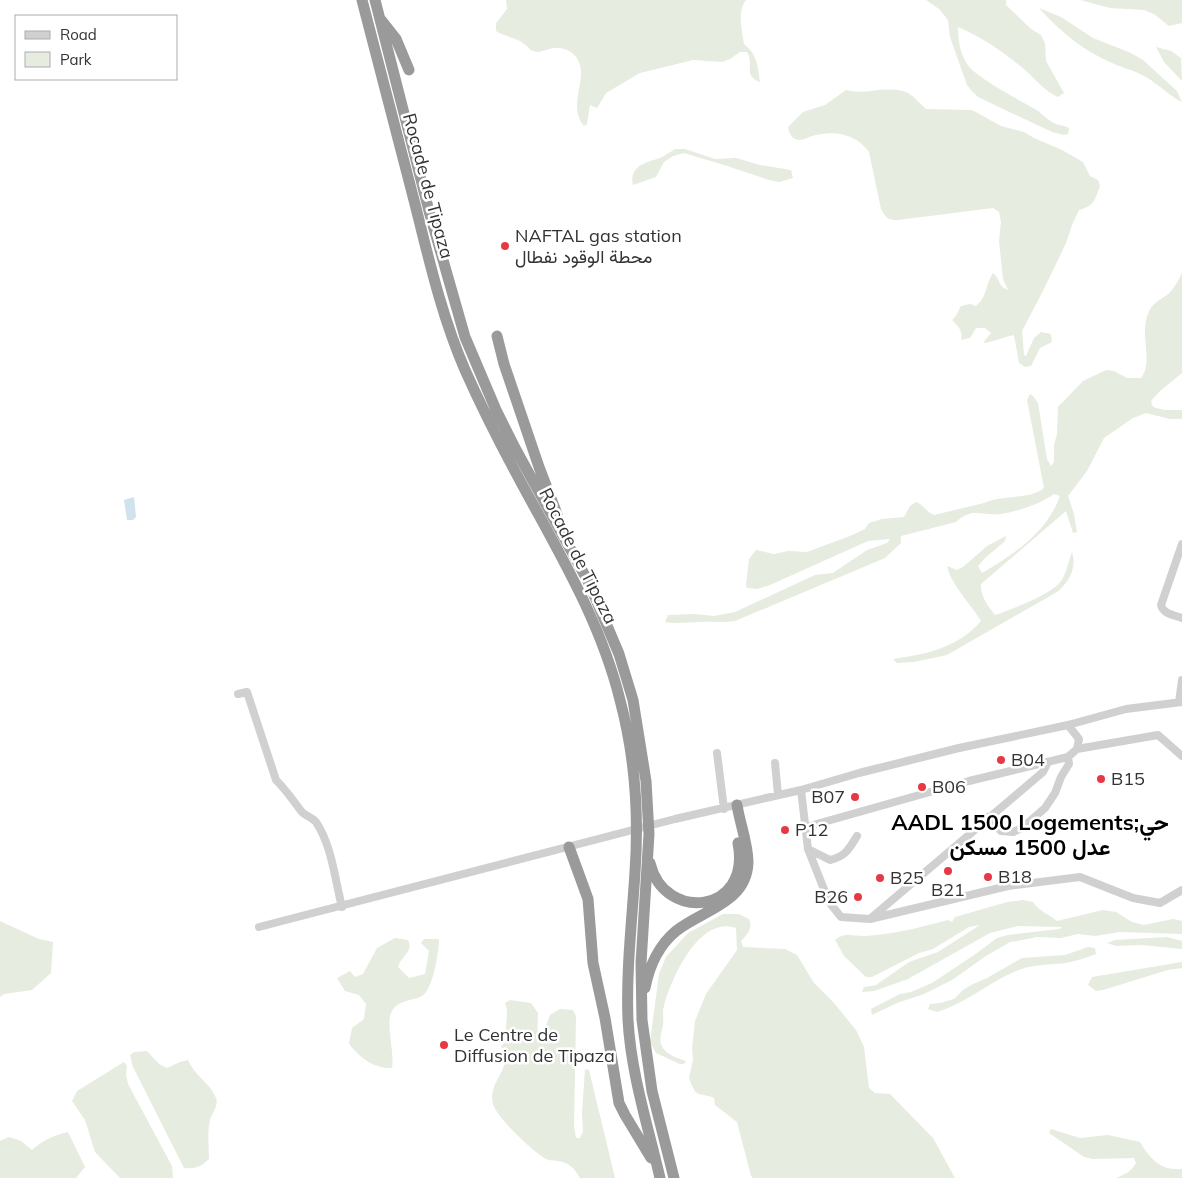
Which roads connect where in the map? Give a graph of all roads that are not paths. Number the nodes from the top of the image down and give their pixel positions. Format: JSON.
{"nodes":[{"id":1,"x":362,"y":0,"type":"edge"},
{"id":2,"x":375,"y":0,"type":"edge"},
{"id":3,"x":380,"y":19,"type":"junction"},
{"id":4,"x":409,"y":70,"type":"dead end"},
{"id":5,"x":497,"y":336,"type":"dead end"},
{"id":6,"x":564,"y":537,"type":"junction"},
{"id":7,"x":1182,"y":544,"type":"edge"},
{"id":8,"x":1182,"y":618,"type":"edge"},
{"id":9,"x":1182,"y":680,"type":"edge"},
{"id":10,"x":238,"y":694,"type":"dead end"},
{"id":11,"x":1180,"y":702,"type":"edge"},
{"id":12,"x":1068,"y":725,"type":"junction"},
{"id":13,"x":1077,"y":749,"type":"junction"},
{"id":14,"x":717,"y":753,"type":"dead end"},
{"id":15,"x":1068,"y":756,"type":"junction"},
{"id":16,"x":1182,"y":756,"type":"edge"},
{"id":17,"x":1048,"y":762,"type":"junction"},
{"id":18,"x":775,"y":763,"type":"dead end"},
{"id":19,"x":801,"y":790,"type":"junction"},
{"id":20,"x":778,"y":795,"type":"junction"},
{"id":21,"x":730,"y":807,"type":"junction"},
{"id":22,"x":988,"y":818,"type":"junction"},
{"id":23,"x":806,"y":827,"type":"junction"},
{"id":24,"x":648,"y":834,"type":"junction"},
{"id":25,"x":857,"y":836,"type":"dead end"},
{"id":26,"x":569,"y":847,"type":"junction"},
{"id":27,"x":808,"y":849,"type":"junction"},
{"id":28,"x":1182,"y":890,"type":"edge"},
{"id":29,"x":342,"y":907,"type":"junction"},
{"id":30,"x":870,"y":919,"type":"junction"},
{"id":31,"x":260,"y":928,"type":"dead end"},
{"id":32,"x":642,"y":1020,"type":"junction"},
{"id":33,"x":659,"y":1173,"type":"edge"},
{"id":34,"x":674,"y":1178,"type":"edge"}],
"edges":[{"from":1,"to":33,"type":"highway","name":"Rocade de Tipaza"},
{"from":2,"to":3,"type":"highway","name":"Rocade de Tipaza"},
{"from":3,"to":4,"type":"highway"},
{"from":3,"to":6,"type":"highway","name":"Rocade de Tipaza"},
{"from":5,"to":6,"type":"highway"},
{"from":6,"to":24,"type":"highway","name":"Rocade de Tipaza"},
{"from":7,"to":8,"type":"street"},
{"from":9,"to":11,"type":"street"},
{"from":10,"to":29,"type":"street"},
{"from":11,"to":12,"type":"street"},
{"from":12,"to":13,"type":"street"},
{"from":12,"to":19,"type":"street"},
{"from":13,"to":15,"type":"street"},
{"from":13,"to":16,"type":"street"},
{"from":14,"to":21,"type":"street"},
{"from":15,"to":17,"type":"street"},
{"from":15,"to":22,"type":"street"},
{"from":17,"to":22,"type":"street"},
{"from":17,"to":23,"type":"street"},
{"from":18,"to":20,"type":"street"},
{"from":19,"to":20,"type":"street"},
{"from":19,"to":23,"type":"street"},
{"from":20,"to":21,"type":"street"},
{"from":21,"to":24,"type":"highway"},
{"from":21,"to":26,"type":"street"},
{"from":21,"to":32,"type":"highway"},
{"from":22,"to":30,"type":"street"},
{"from":23,"to":27,"type":"street"},
{"from":24,"to":32,"type":"highway","name":"Rocade de Tipaza"},
{"from":25,"to":27,"type":"street"},
{"from":26,"to":29,"type":"street"},
{"from":26,"to":33,"type":"highway"},
{"from":27,"to":30,"type":"street"},
{"from":28,"to":30,"type":"street"},
{"from":29,"to":31,"type":"street"},
{"from":32,"to":34,"type":"highway","name":"Rocade de Tipaza"}]}
